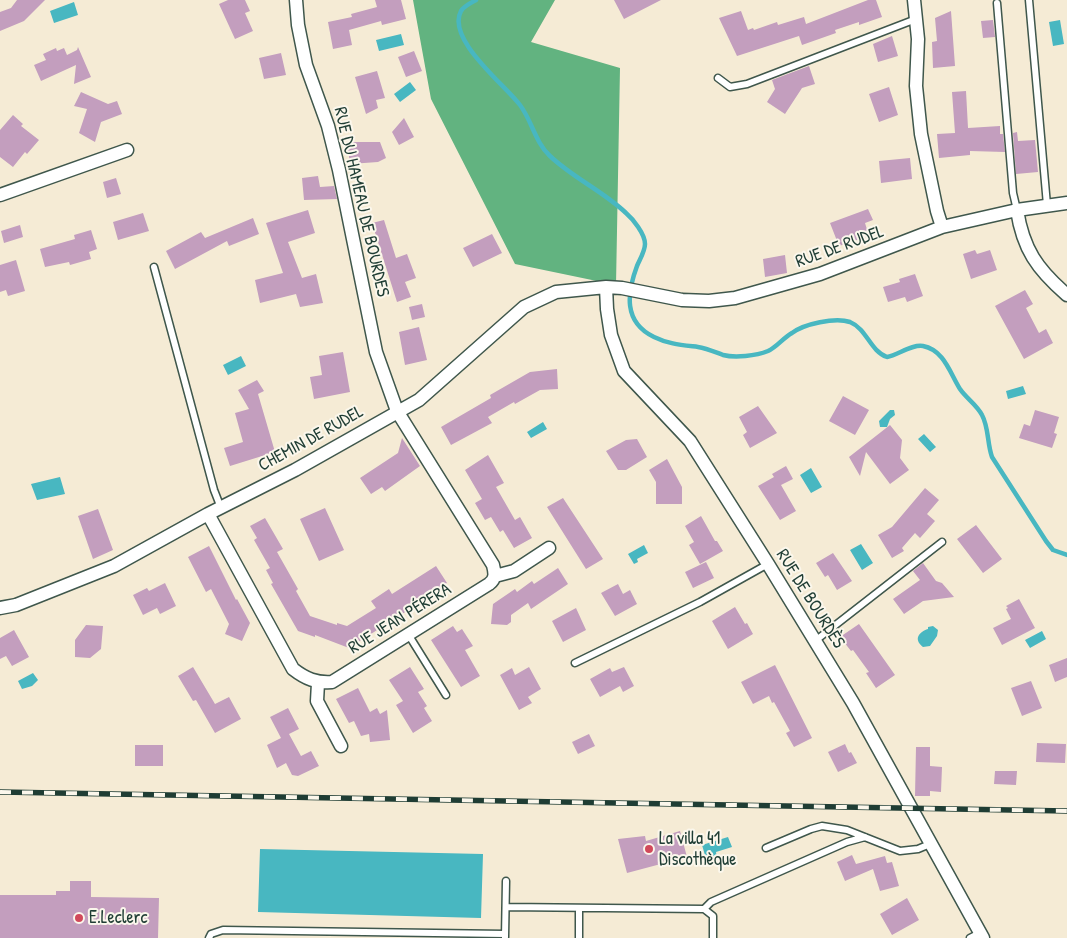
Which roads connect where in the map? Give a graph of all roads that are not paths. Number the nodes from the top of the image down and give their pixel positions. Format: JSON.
{"nodes":[{"id":1,"x":296,"y":0,"type":"edge"},
{"id":2,"x":914,"y":0,"type":"edge"},
{"id":3,"x":1029,"y":0,"type":"edge"},
{"id":4,"x":997,"y":3,"type":"dead end"},
{"id":5,"x":916,"y":19,"type":"junction"},
{"id":6,"x":718,"y":78,"type":"dead end"},
{"id":7,"x":127,"y":150,"type":"dead end"},
{"id":8,"x":0,"y":196,"type":"edge"},
{"id":9,"x":1067,"y":203,"type":"edge"},
{"id":10,"x":1047,"y":205,"type":"junction"},
{"id":11,"x":1016,"y":210,"type":"junction"},
{"id":12,"x":942,"y":227,"type":"junction"},
{"id":13,"x":154,"y":267,"type":"dead end"},
{"id":14,"x":606,"y":287,"type":"junction"},
{"id":15,"x":622,"y":288,"type":"joint"},
{"id":16,"x":1067,"y":294,"type":"edge"},
{"id":17,"x":397,"y":411,"type":"junction"},
{"id":18,"x":221,"y":508,"type":"junction"},
{"id":19,"x":208,"y":514,"type":"junction"},
{"id":20,"x":942,"y":542,"type":"dead end"},
{"id":21,"x":549,"y":548,"type":"dead end"},
{"id":22,"x":768,"y":564,"type":"junction"},
{"id":23,"x":494,"y":576,"type":"junction"},
{"id":24,"x":0,"y":608,"type":"edge"},
{"id":25,"x":408,"y":634,"type":"junction"},
{"id":26,"x":815,"y":641,"type":"junction"},
{"id":27,"x":575,"y":664,"type":"dead end"},
{"id":28,"x":318,"y":683,"type":"junction"},
{"id":29,"x":446,"y":695,"type":"dead end"},
{"id":30,"x":340,"y":746,"type":"dead end"},
{"id":31,"x":865,"y":837,"type":"junction"},
{"id":32,"x":930,"y":844,"type":"junction"},
{"id":33,"x":766,"y":848,"type":"dead end"},
{"id":34,"x":506,"y":881,"type":"dead end"},
{"id":35,"x":506,"y":907,"type":"junction"},
{"id":36,"x":579,"y":908,"type":"junction"},
{"id":37,"x":704,"y":909,"type":"junction"},
{"id":38,"x":505,"y":936,"type":"edge"},
{"id":39,"x":978,"y":936,"type":"edge"},
{"id":40,"x":209,"y":938,"type":"edge"},
{"id":41,"x":579,"y":938,"type":"edge"},
{"id":42,"x":712,"y":938,"type":"edge"}],
"edges":[{"from":1,"to":17,"type":"street","name":"RUE DU HAMEAU DE BOURDES"},
{"from":2,"to":5,"type":"street"},
{"from":3,"to":10,"type":"lane"},
{"from":4,"to":11,"type":"lane"},
{"from":5,"to":6,"type":"lane"},
{"from":5,"to":12,"type":"street"},
{"from":7,"to":8,"type":"street"},
{"from":9,"to":10,"type":"street","name":"RUE DE RUDEL"},
{"from":10,"to":11,"type":"street","name":"RUE DE RUDEL"},
{"from":11,"to":12,"type":"street","name":"RUE DE RUDEL"},
{"from":11,"to":16,"type":"street"},
{"from":12,"to":15,"type":"street","name":"RUE DE RUDEL"},
{"from":13,"to":18,"type":"lane"},
{"from":14,"to":15,"type":"street","name":"CHEMIN DE RUDEL"},
{"from":14,"to":17,"type":"street","name":"CHEMIN DE RUDEL"},
{"from":14,"to":22,"type":"street","name":"RUE DE BOURDÈS"},
{"from":17,"to":18,"type":"street","name":"CHEMIN DE RUDEL"},
{"from":17,"to":23,"type":"street"},
{"from":18,"to":19,"type":"street","name":"CHEMIN DE RUDEL"},
{"from":19,"to":24,"type":"street","name":"CHEMIN DE RUDEL"},
{"from":19,"to":28,"type":"street"},
{"from":20,"to":26,"type":"lane"},
{"from":21,"to":23,"type":"street","name":"RUE JEAN PÉRERA"},
{"from":22,"to":26,"type":"street","name":"RUE DE BOURDÈS"},
{"from":22,"to":27,"type":"lane"},
{"from":23,"to":25,"type":"street","name":"RUE JEAN PÉRERA"},
{"from":25,"to":28,"type":"street","name":"RUE JEAN PÉRERA"},
{"from":25,"to":29,"type":"lane"},
{"from":26,"to":32,"type":"street","name":"RUE DE BOURDÈS"},
{"from":28,"to":30,"type":"street"},
{"from":31,"to":32,"type":"lane"},
{"from":31,"to":33,"type":"lane"},
{"from":31,"to":37,"type":"lane"},
{"from":32,"to":39,"type":"street","name":"RUE DE BOURDÈS"},
{"from":34,"to":35,"type":"lane"},
{"from":35,"to":36,"type":"lane"},
{"from":35,"to":38,"type":"lane"},
{"from":36,"to":37,"type":"lane"},
{"from":36,"to":41,"type":"lane"},
{"from":37,"to":42,"type":"lane"},
{"from":38,"to":40,"type":"lane"}]}
